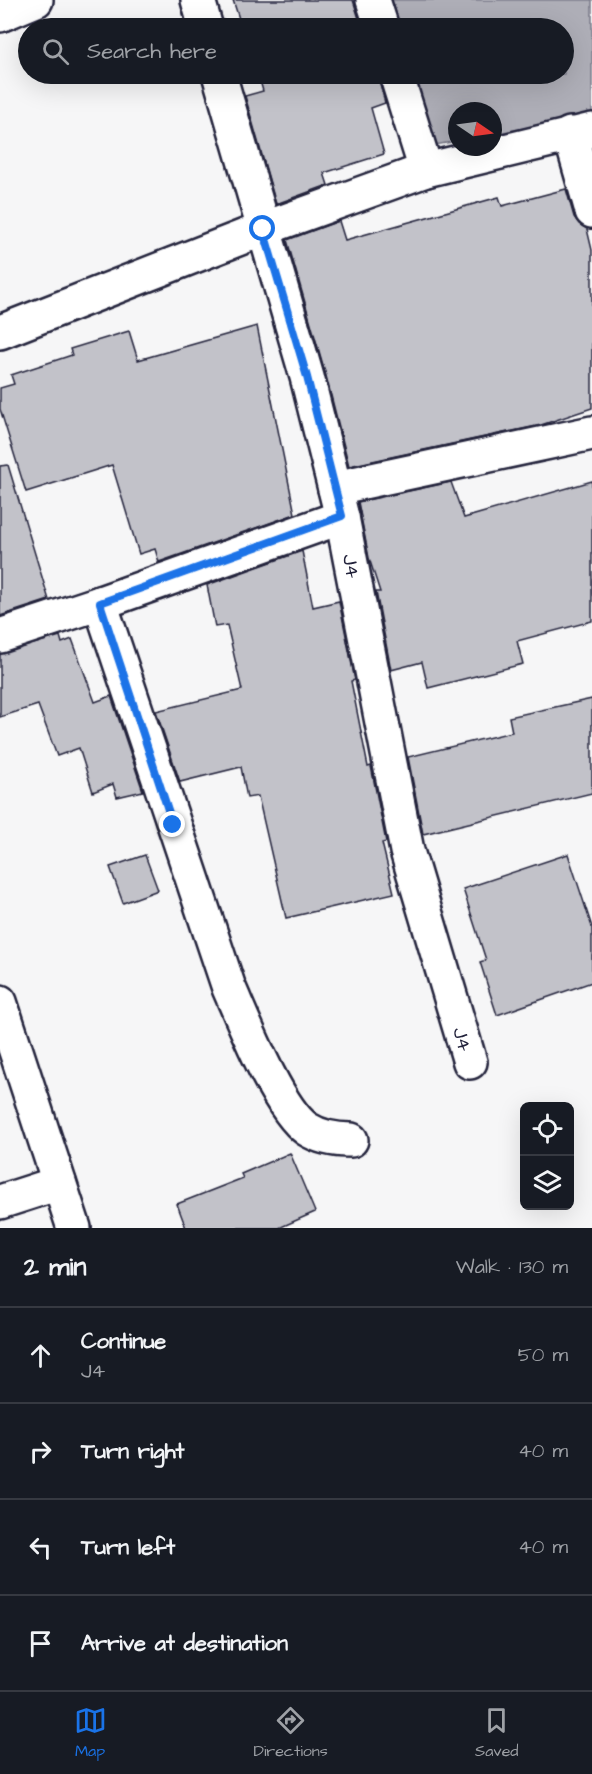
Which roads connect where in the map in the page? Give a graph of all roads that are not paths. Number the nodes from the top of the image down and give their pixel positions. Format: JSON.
{"nodes":[{"id":1,"x":36,"y":0,"type":"edge"},
{"id":2,"x":198,"y":0,"type":"edge"},
{"id":3,"x":373,"y":0,"type":"edge"},
{"id":4,"x":0,"y":15,"type":"edge"},
{"id":5,"x":203,"y":18,"type":"edge"},
{"id":6,"x":379,"y":18,"type":"edge"},
{"id":7,"x":222,"y":84,"type":"edge"},
{"id":8,"x":399,"y":84,"type":"edge"},
{"id":9,"x":581,"y":132,"type":"edge"},
{"id":10,"x":426,"y":170,"type":"junction"},
{"id":11,"x":592,"y":211,"type":"edge"},
{"id":12,"x":263,"y":229,"type":"junction"},
{"id":13,"x":0,"y":332,"type":"edge"},
{"id":14,"x":592,"y":433,"type":"edge"},
{"id":15,"x":339,"y":502,"type":"junction"},
{"id":16,"x":100,"y":603,"type":"junction"},
{"id":17,"x":0,"y":636,"type":"edge"},
{"id":18,"x":0,"y":1002,"type":"edge"},
{"id":19,"x":470,"y":1062,"type":"dead end"},
{"id":20,"x":351,"y":1140,"type":"dead end"},
{"id":21,"x":59,"y":1183,"type":"junction"},
{"id":22,"x":0,"y":1202,"type":"edge"},
{"id":23,"x":74,"y":1228,"type":"edge"}],
"edges":[{"from":1,"to":4,"type":"street"},
{"from":2,"to":5,"type":"street"},
{"from":3,"to":6,"type":"street"},
{"from":7,"to":12,"type":"street","name":"J4"},
{"from":8,"to":10,"type":"street"},
{"from":9,"to":10,"type":"street"},
{"from":9,"to":11,"type":"street"},
{"from":10,"to":12,"type":"street"},
{"from":12,"to":13,"type":"street"},
{"from":12,"to":15,"type":"street","name":"J4"},
{"from":14,"to":15,"type":"street"},
{"from":15,"to":16,"type":"street"},
{"from":15,"to":19,"type":"street","name":"J4"},
{"from":16,"to":17,"type":"street"},
{"from":16,"to":20,"type":"street"},
{"from":18,"to":21,"type":"street"},
{"from":21,"to":22,"type":"street"},
{"from":21,"to":23,"type":"street"}]}
